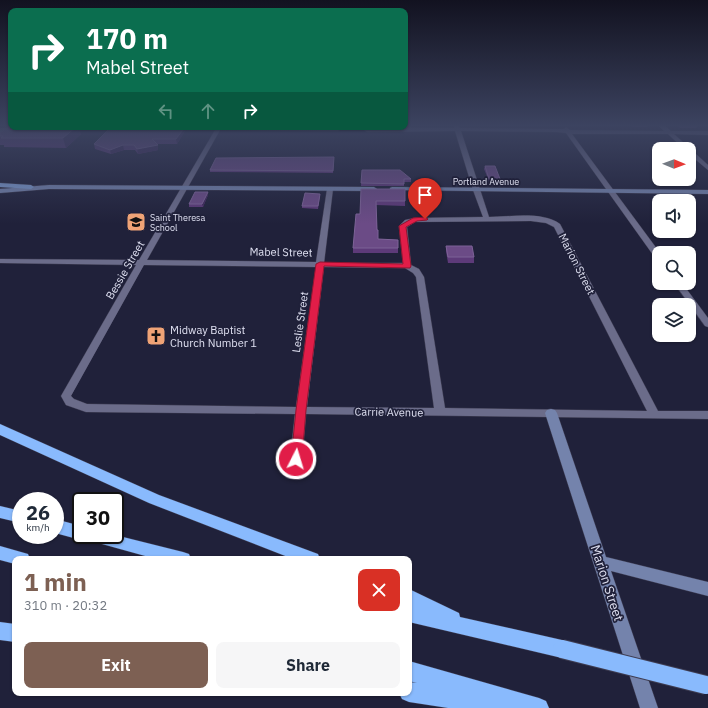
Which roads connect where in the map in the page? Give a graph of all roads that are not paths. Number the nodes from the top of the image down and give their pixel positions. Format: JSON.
{"nodes":[{"id":1,"x":201,"y":158,"type":"edge"},
{"id":2,"x":466,"y":158,"type":"edge"},
{"id":3,"x":588,"y":158,"type":"edge"},
{"id":4,"x":697,"y":158,"type":"edge"},
{"id":5,"x":708,"y":168,"type":"edge"},
{"id":6,"x":0,"y":185,"type":"edge"},
{"id":7,"x":31,"y":187,"type":"junction"},
{"id":8,"x":184,"y":188,"type":"junction"},
{"id":9,"x":330,"y":189,"type":"junction"},
{"id":10,"x":476,"y":190,"type":"junction"},
{"id":11,"x":0,"y":191,"type":"edge"},
{"id":12,"x":612,"y":191,"type":"junction"},
{"id":13,"x":708,"y":192,"type":"edge"},
{"id":14,"x":486,"y":216,"type":"dead end"},
{"id":15,"x":652,"y":246,"type":"edge"},
{"id":16,"x":0,"y":261,"type":"edge"},
{"id":17,"x":142,"y":262,"type":"junction"},
{"id":18,"x":320,"y":264,"type":"junction"},
{"id":19,"x":407,"y":266,"type":"junction"},
{"id":20,"x":683,"y":290,"type":"edge"},
{"id":21,"x":708,"y":324,"type":"edge"},
{"id":22,"x":70,"y":402,"type":"joint"},
{"id":23,"x":301,"y":410,"type":"junction"},
{"id":24,"x":440,"y":412,"type":"junction"},
{"id":25,"x":551,"y":413,"type":"junction"},
{"id":26,"x":654,"y":414,"type":"junction"},
{"id":27,"x":708,"y":415,"type":"edge"},
{"id":28,"x":0,"y":429,"type":"edge"},
{"id":29,"x":296,"y":459,"type":"dead end"},
{"id":30,"x":0,"y":512,"type":"edge"},
{"id":31,"x":12,"y":515,"type":"edge"},
{"id":32,"x":124,"y":544,"type":"edge"},
{"id":33,"x":0,"y":552,"type":"edge"},
{"id":34,"x":13,"y":556,"type":"edge"},
{"id":35,"x":171,"y":556,"type":"edge"},
{"id":36,"x":304,"y":556,"type":"edge"},
{"id":37,"x":600,"y":562,"type":"junction"},
{"id":38,"x":708,"y":588,"type":"edge"},
{"id":39,"x":412,"y":599,"type":"edge"},
{"id":40,"x":412,"y":615,"type":"edge"},
{"id":41,"x":466,"y":626,"type":"junction"},
{"id":42,"x":0,"y":631,"type":"edge"},
{"id":43,"x":12,"y":633,"type":"edge"},
{"id":44,"x":412,"y":671,"type":"edge"},
{"id":45,"x":707,"y":686,"type":"edge"},
{"id":46,"x":412,"y":692,"type":"edge"},
{"id":47,"x":515,"y":708,"type":"edge"},
{"id":48,"x":539,"y":708,"type":"edge"},
{"id":49,"x":649,"y":708,"type":"edge"}],
"edges":[{"from":1,"to":8,"type":"street","name":"Bessie Street"},
{"from":2,"to":10,"type":"street"},
{"from":3,"to":12,"type":"street"},
{"from":4,"to":5,"type":"street"},
{"from":6,"to":7,"type":"main road"},
{"from":7,"to":8,"type":"street","name":"Portland Avenue"},
{"from":7,"to":11,"type":"street","name":"Portland Avenue"},
{"from":8,"to":9,"type":"street","name":"Portland Avenue"},
{"from":8,"to":17,"type":"street","name":"Bessie Street"},
{"from":9,"to":10,"type":"street","name":"Portland Avenue"},
{"from":9,"to":18,"type":"street","name":"Leslie Street"},
{"from":10,"to":12,"type":"street","name":"Portland Avenue"},
{"from":10,"to":14,"type":"street"},
{"from":12,"to":13,"type":"street","name":"Portland Avenue"},
{"from":12,"to":15,"type":"street"},
{"from":16,"to":17,"type":"street","name":"Mabel Street"},
{"from":17,"to":18,"type":"street","name":"Mabel Street"},
{"from":17,"to":22,"type":"street","name":"Bessie Street"},
{"from":18,"to":19,"type":"street","name":"Mabel Street"},
{"from":18,"to":23,"type":"street","name":"Leslie Street"},
{"from":19,"to":24,"type":"street"},
{"from":19,"to":26,"type":"street","name":"Marion Street"},
{"from":20,"to":21,"type":"street"},
{"from":22,"to":23,"type":"street","name":"Carrie Avenue"},
{"from":23,"to":24,"type":"street","name":"Carrie Avenue"},
{"from":23,"to":29,"type":"street","name":"Leslie Street"},
{"from":24,"to":25,"type":"street","name":"Carrie Avenue"},
{"from":25,"to":26,"type":"street","name":"Carrie Avenue"},
{"from":25,"to":37,"type":"street","name":"Marion Street"},
{"from":26,"to":27,"type":"street","name":"Carrie Avenue"},
{"from":28,"to":36,"type":"highway"},
{"from":30,"to":31,"type":"highway"},
{"from":32,"to":35,"type":"highway"},
{"from":33,"to":34,"type":"highway"},
{"from":37,"to":38,"type":"street"},
{"from":37,"to":49,"type":"street","name":"Marion Street"},
{"from":39,"to":41,"type":"highway"},
{"from":40,"to":41,"type":"highway"},
{"from":41,"to":45,"type":"highway","bridge":true},
{"from":42,"to":43,"type":"highway"},
{"from":44,"to":48,"type":"highway"},
{"from":46,"to":47,"type":"highway"}]}
